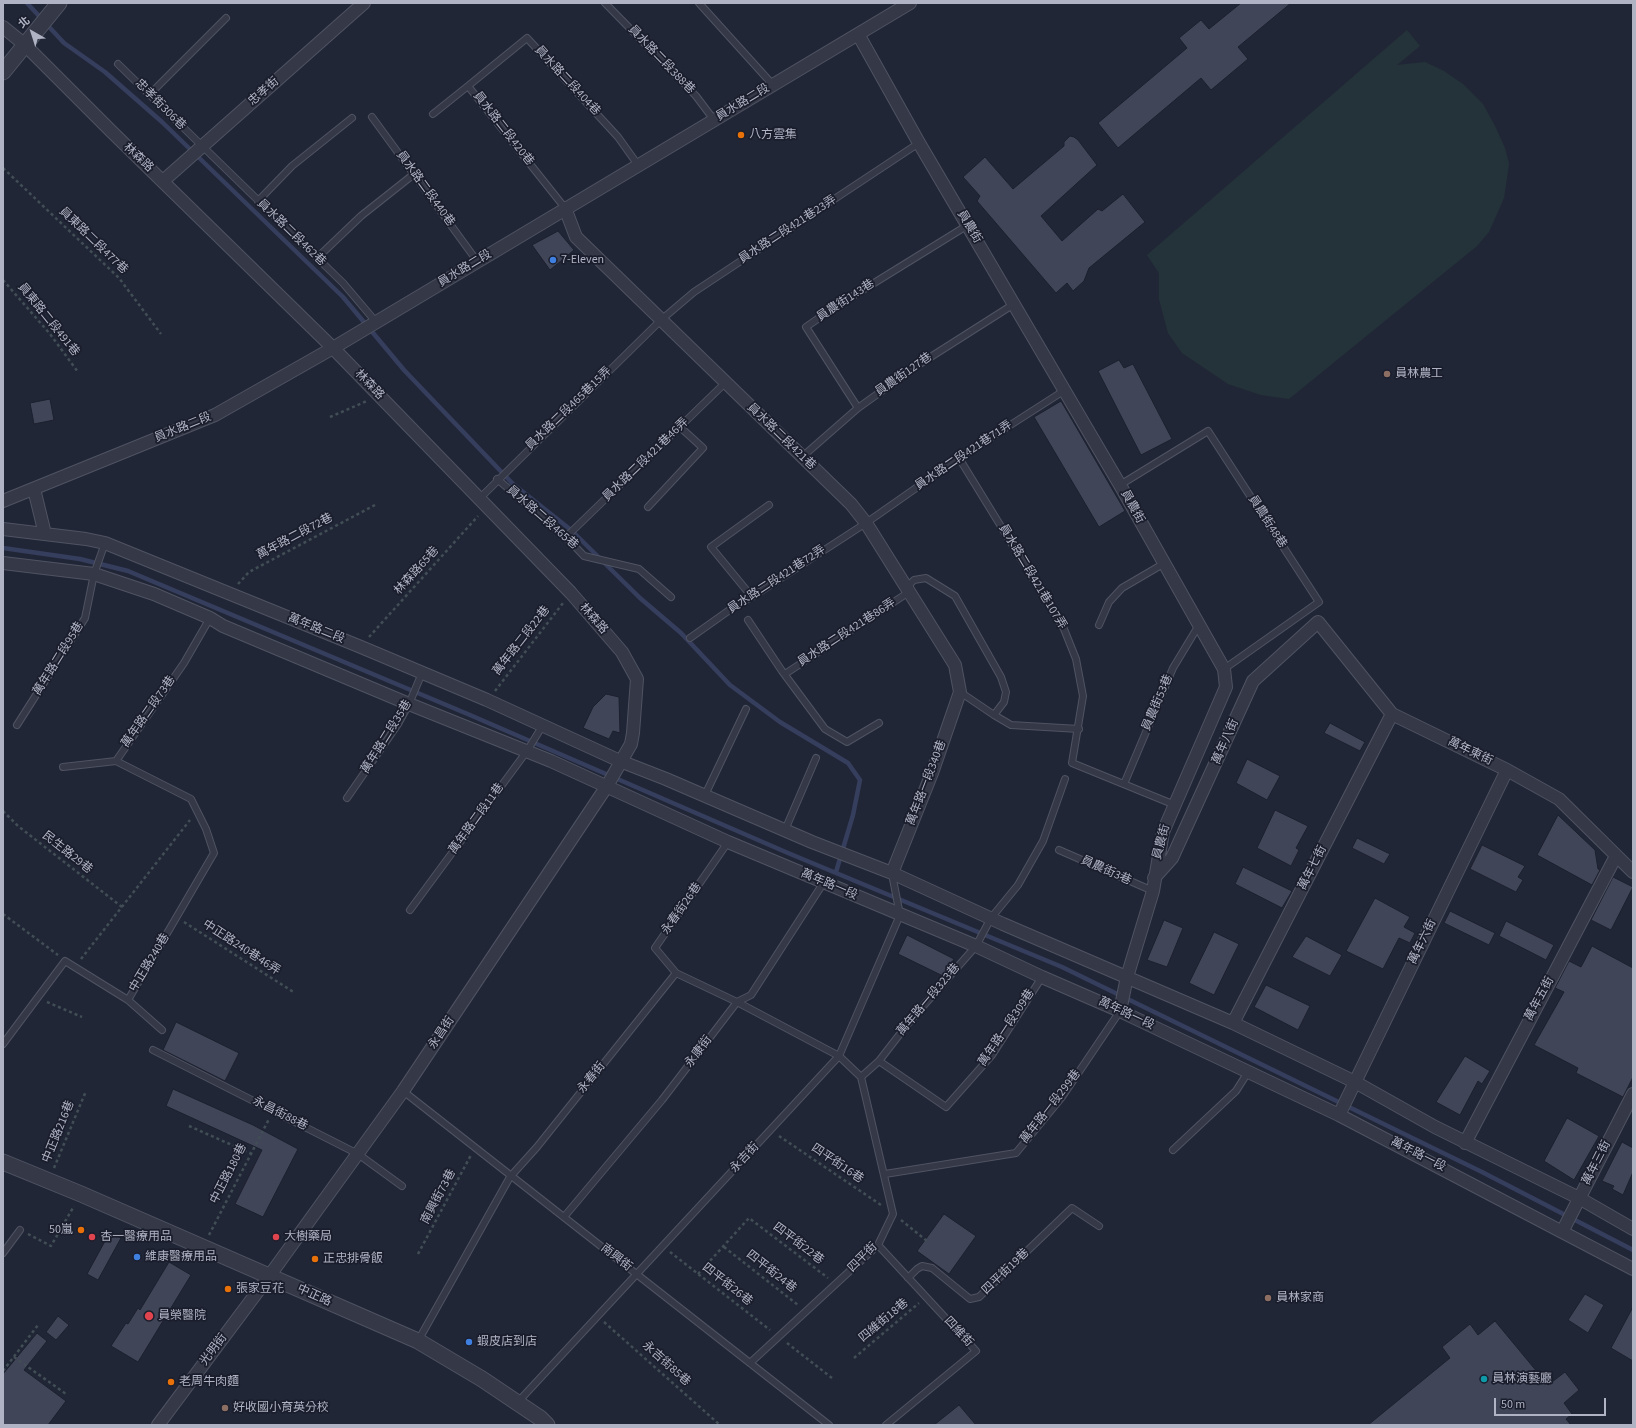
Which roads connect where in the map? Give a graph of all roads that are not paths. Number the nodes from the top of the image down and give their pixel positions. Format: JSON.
{"nodes":[{"id":1,"x":58,"y":3,"type":"edge"},
{"id":2,"x":364,"y":3,"type":"edge"},
{"id":3,"x":605,"y":3,"type":"edge"},
{"id":4,"x":699,"y":3,"type":"edge"},
{"id":5,"x":910,"y":3,"type":"edge"},
{"id":6,"x":226,"y":18,"type":"dead end"},
{"id":7,"x":3,"y":27,"type":"edge"},
{"id":8,"x":858,"y":34,"type":"junction"},
{"id":9,"x":25,"y":45,"type":"junction"},
{"id":10,"x":118,"y":64,"type":"dead end"},
{"id":11,"x":3,"y":72,"type":"edge"},
{"id":12,"x":773,"y":85,"type":"junction"},
{"id":13,"x":468,"y":86,"type":"junction"},
{"id":14,"x":149,"y":95,"type":"junction"},
{"id":15,"x":433,"y":114,"type":"dead end"},
{"id":16,"x":372,"y":117,"type":"dead end"},
{"id":17,"x":352,"y":118,"type":"dead end"},
{"id":18,"x":714,"y":120,"type":"junction"},
{"id":19,"x":919,"y":143,"type":"junction"},
{"id":20,"x":202,"y":146,"type":"junction"},
{"id":21,"x":638,"y":165,"type":"junction"},
{"id":22,"x":414,"y":174,"type":"junction"},
{"id":23,"x":163,"y":181,"type":"junction"},
{"id":24,"x":258,"y":201,"type":"junction"},
{"id":25,"x":565,"y":208,"type":"junction"},
{"id":26,"x":968,"y":225,"type":"junction"},
{"id":27,"x":317,"y":258,"type":"junction"},
{"id":28,"x":477,"y":261,"type":"junction"},
{"id":29,"x":1014,"y":304,"type":"junction"},
{"id":30,"x":660,"y":320,"type":"junction"},
{"id":31,"x":376,"y":322,"type":"junction"},
{"id":32,"x":333,"y":348,"type":"junction"},
{"id":33,"x":725,"y":383,"type":"junction"},
{"id":34,"x":1065,"y":390,"type":"junction"},
{"id":35,"x":858,"y":408,"type":"junction"},
{"id":36,"x":680,"y":427,"type":"junction"},
{"id":37,"x":802,"y":457,"type":"junction"},
{"id":38,"x":959,"y":458,"type":"junction"},
{"id":39,"x":497,"y":479,"type":"junction"},
{"id":40,"x":1120,"y":485,"type":"junction"},
{"id":41,"x":34,"y":489,"type":"junction"},
{"id":42,"x":3,"y":501,"type":"edge"},
{"id":43,"x":482,"y":503,"type":"junction"},
{"id":44,"x":769,"y":505,"type":"dead end"},
{"id":45,"x":648,"y":506,"type":"dead end"},
{"id":46,"x":866,"y":523,"type":"junction"},
{"id":47,"x":3,"y":529,"type":"edge"},
{"id":48,"x":45,"y":534,"type":"junction"},
{"id":49,"x":566,"y":537,"type":"junction"},
{"id":50,"x":105,"y":543,"type":"junction"},
{"id":51,"x":3,"y":563,"type":"edge"},
{"id":52,"x":1164,"y":564,"type":"junction"},
{"id":53,"x":94,"y":574,"type":"junction"},
{"id":54,"x":909,"y":592,"type":"junction"},
{"id":55,"x":671,"y":596,"type":"dead end"},
{"id":56,"x":752,"y":597,"type":"junction"},
{"id":57,"x":210,"y":618,"type":"junction"},
{"id":58,"x":748,"y":620,"type":"dead end"},
{"id":59,"x":1318,"y":622,"type":"joint"},
{"id":60,"x":1098,"y":625,"type":"dead end"},
{"id":61,"x":1199,"y":625,"type":"junction"},
{"id":62,"x":690,"y":638,"type":"dead end"},
{"id":63,"x":1224,"y":669,"type":"junction"},
{"id":64,"x":422,"y":673,"type":"junction"},
{"id":65,"x":785,"y":674,"type":"junction"},
{"id":66,"x":960,"y":692,"type":"junction"},
{"id":67,"x":409,"y":704,"type":"junction"},
{"id":68,"x":746,"y":709,"type":"dead end"},
{"id":69,"x":1392,"y":714,"type":"junction"},
{"id":70,"x":994,"y":715,"type":"junction"},
{"id":71,"x":879,"y":722,"type":"dead end"},
{"id":72,"x":17,"y":725,"type":"dead end"},
{"id":73,"x":543,"y":726,"type":"junction"},
{"id":74,"x":1079,"y":729,"type":"junction"},
{"id":75,"x":527,"y":751,"type":"junction"},
{"id":76,"x":816,"y":758,"type":"dead end"},
{"id":77,"x":116,"y":761,"type":"junction"},
{"id":78,"x":620,"y":761,"type":"junction"},
{"id":79,"x":63,"y":767,"type":"dead end"},
{"id":80,"x":1507,"y":770,"type":"junction"},
{"id":81,"x":1065,"y":779,"type":"dead end"},
{"id":82,"x":1124,"y":784,"type":"junction"},
{"id":83,"x":607,"y":786,"type":"junction"},
{"id":84,"x":705,"y":795,"type":"junction"},
{"id":85,"x":347,"y":798,"type":"dead end"},
{"id":86,"x":1175,"y":805,"type":"junction"},
{"id":87,"x":784,"y":830,"type":"junction"},
{"id":88,"x":728,"y":842,"type":"junction"},
{"id":89,"x":1059,"y":850,"type":"dead end"},
{"id":90,"x":1616,"y":856,"type":"junction"},
{"id":91,"x":1633,"y":872,"type":"edge"},
{"id":92,"x":892,"y":873,"type":"junction"},
{"id":93,"x":1154,"y":878,"type":"junction"},
{"id":94,"x":824,"y":882,"type":"junction"},
{"id":95,"x":1152,"y":892,"type":"junction"},
{"id":96,"x":410,"y":910,"type":"dead end"},
{"id":97,"x":900,"y":915,"type":"junction"},
{"id":98,"x":991,"y":918,"type":"junction"},
{"id":99,"x":976,"y":946,"type":"junction"},
{"id":100,"x":676,"y":973,"type":"junction"},
{"id":101,"x":1042,"y":977,"type":"junction"},
{"id":102,"x":1126,"y":977,"type":"junction"},
{"id":103,"x":128,"y":1000,"type":"junction"},
{"id":104,"x":737,"y":1002,"type":"junction"},
{"id":105,"x":1120,"y":1011,"type":"junction"},
{"id":106,"x":1233,"y":1023,"type":"junction"},
{"id":107,"x":162,"y":1030,"type":"dead end"},
{"id":108,"x":3,"y":1044,"type":"edge"},
{"id":109,"x":153,"y":1050,"type":"dead end"},
{"id":110,"x":839,"y":1056,"type":"junction"},
{"id":111,"x":879,"y":1061,"type":"junction"},
{"id":112,"x":1248,"y":1072,"type":"junction"},
{"id":113,"x":861,"y":1077,"type":"junction"},
{"id":114,"x":1355,"y":1082,"type":"junction"},
{"id":115,"x":403,"y":1091,"type":"junction"},
{"id":116,"x":1633,"y":1094,"type":"edge"},
{"id":117,"x":1339,"y":1115,"type":"junction"},
{"id":118,"x":1466,"y":1143,"type":"junction"},
{"id":119,"x":1173,"y":1150,"type":"dead end"},
{"id":120,"x":358,"y":1154,"type":"junction"},
{"id":121,"x":3,"y":1162,"type":"edge"},
{"id":122,"x":884,"y":1174,"type":"junction"},
{"id":123,"x":510,"y":1177,"type":"junction"},
{"id":124,"x":402,"y":1186,"type":"dead end"},
{"id":125,"x":1579,"y":1198,"type":"junction"},
{"id":126,"x":564,"y":1217,"type":"junction"},
{"id":127,"x":1099,"y":1226,"type":"dead end"},
{"id":128,"x":1633,"y":1229,"type":"edge"},
{"id":129,"x":20,"y":1230,"type":"road end"},
{"id":130,"x":1562,"y":1232,"type":"junction"},
{"id":131,"x":878,"y":1245,"type":"junction"},
{"id":132,"x":3,"y":1253,"type":"edge"},
{"id":133,"x":1633,"y":1269,"type":"edge"},
{"id":134,"x":638,"y":1274,"type":"junction"},
{"id":135,"x":270,"y":1275,"type":"junction"},
{"id":136,"x":908,"y":1278,"type":"junction"},
{"id":137,"x":418,"y":1341,"type":"junction"},
{"id":138,"x":750,"y":1363,"type":"junction"},
{"id":139,"x":518,"y":1403,"type":"junction"},
{"id":140,"x":540,"y":1423,"type":"edge"},
{"id":141,"x":158,"y":1425,"type":"edge"},
{"id":142,"x":829,"y":1425,"type":"edge"},
{"id":143,"x":886,"y":1425,"type":"edge"}],
"edges":[{"from":1,"to":9,"type":"street"},
{"from":2,"to":20,"type":"street","name":"忠孝街"},
{"from":3,"to":18,"type":"lane","name":"員水路二段388巷"},
{"from":4,"to":12,"type":"lane"},
{"from":5,"to":8,"type":"street","name":"員水路二段"},
{"from":6,"to":14,"type":"lane"},
{"from":7,"to":9,"type":"street","name":"林森路"},
{"from":8,"to":12,"type":"street","name":"員水路二段"},
{"from":8,"to":19,"type":"street","name":"員農街"},
{"from":9,"to":11,"type":"street"},
{"from":9,"to":23,"type":"street","name":"林森路"},
{"from":10,"to":14,"type":"lane","name":"忠孝街306巷"},
{"from":12,"to":18,"type":"street","name":"員水路二段"},
{"from":13,"to":15,"type":"lane","name":"員水路二段420巷"},
{"from":13,"to":21,"type":"lane","name":"員水路二段404巷"},
{"from":13,"to":25,"type":"lane","name":"員水路二段420巷"},
{"from":14,"to":20,"type":"lane","name":"忠孝街306巷"},
{"from":16,"to":22,"type":"lane","name":"員水路二段440巷"},
{"from":17,"to":24,"type":"lane"},
{"from":18,"to":21,"type":"street","name":"員水路二段"},
{"from":19,"to":26,"type":"street","name":"員農街"},
{"from":19,"to":30,"type":"lane","name":"員水路二段421巷23弄"},
{"from":20,"to":23,"type":"street","name":"忠孝街"},
{"from":20,"to":24,"type":"lane","name":"員水路二段462巷"},
{"from":21,"to":25,"type":"street","name":"員水路二段"},
{"from":22,"to":27,"type":"lane"},
{"from":22,"to":28,"type":"lane","name":"員水路二段440巷"},
{"from":23,"to":32,"type":"street","name":"林森路"},
{"from":24,"to":27,"type":"lane","name":"員水路二段462巷"},
{"from":25,"to":28,"type":"street","name":"員水路二段"},
{"from":25,"to":30,"type":"street","name":"員水路二段421巷"},
{"from":26,"to":29,"type":"street","name":"員農街"},
{"from":26,"to":35,"type":"lane","name":"員農街143巷"},
{"from":27,"to":31,"type":"lane","name":"員水路二段462巷"},
{"from":28,"to":31,"type":"street","name":"員水路二段"},
{"from":29,"to":34,"type":"street","name":"員農街"},
{"from":29,"to":35,"type":"lane","name":"員農街127巷"},
{"from":30,"to":33,"type":"street","name":"員水路二段421巷"},
{"from":30,"to":39,"type":"lane","name":"員水路二段465巷15弄"},
{"from":31,"to":32,"type":"street","name":"員水路二段"},
{"from":32,"to":41,"type":"street","name":"員水路二段"},
{"from":32,"to":43,"type":"street","name":"林森路"},
{"from":33,"to":36,"type":"lane","name":"員水路二段421巷46弄"},
{"from":33,"to":37,"type":"street","name":"員水路二段421巷"},
{"from":34,"to":38,"type":"lane","name":"員水路二段421巷71弄"},
{"from":34,"to":40,"type":"street","name":"員農街"},
{"from":35,"to":37,"type":"lane","name":"員農街127巷"},
{"from":36,"to":45,"type":"lane"},
{"from":36,"to":49,"type":"lane","name":"員水路二段421巷46弄"},
{"from":37,"to":46,"type":"street","name":"員水路二段421巷"},
{"from":38,"to":46,"type":"lane","name":"員水路二段421巷71弄"},
{"from":38,"to":74,"type":"lane","name":"員水路二段421巷107弄"},
{"from":39,"to":43,"type":"lane","name":"員水路二段465巷15弄"},
{"from":39,"to":49,"type":"lane","name":"員水路二段465巷"},
{"from":40,"to":52,"type":"street","name":"員農街"},
{"from":40,"to":63,"type":"lane","name":"員農街48巷"},
{"from":41,"to":42,"type":"street","name":"員水路二段"},
{"from":41,"to":48,"type":"street"},
{"from":43,"to":78,"type":"street","name":"林森路"},
{"from":44,"to":56,"type":"lane"},
{"from":46,"to":54,"type":"street","name":"員水路二段421巷"},
{"from":46,"to":56,"type":"lane","name":"員水路二段421巷72弄"},
{"from":47,"to":48,"type":"street","name":"萬年路二段"},
{"from":48,"to":50,"type":"street","name":"萬年路二段"},
{"from":49,"to":55,"type":"lane","name":"員水路二段465巷"},
{"from":50,"to":53,"type":"lane","name":"萬年路二段95巷"},
{"from":50,"to":64,"type":"street","name":"萬年路二段"},
{"from":51,"to":53,"type":"street"},
{"from":52,"to":60,"type":"lane"},
{"from":52,"to":61,"type":"street","name":"員農街"},
{"from":53,"to":57,"type":"street"},
{"from":53,"to":72,"type":"lane","name":"萬年路二段95巷"},
{"from":54,"to":65,"type":"lane","name":"員水路二段421巷86弄"},
{"from":54,"to":66,"type":"street","name":"員水路二段421巷"},
{"from":54,"to":70,"type":"lane","name":"員水路二段421巷86弄"},
{"from":56,"to":62,"type":"lane","name":"員水路二段421巷72弄"},
{"from":57,"to":67,"type":"street"},
{"from":57,"to":77,"type":"lane","name":"萬年路二段73巷"},
{"from":58,"to":65,"type":"lane","name":"員水路二段421巷86弄"},
{"from":59,"to":69,"type":"street","name":"萬年東街"},
{"from":59,"to":93,"type":"street","name":"萬年八街"},
{"from":61,"to":63,"type":"street","name":"員農街"},
{"from":61,"to":82,"type":"lane","name":"員農街53巷"},
{"from":63,"to":86,"type":"street","name":"員農街"},
{"from":64,"to":67,"type":"lane","name":"萬年路二段35巷"},
{"from":64,"to":73,"type":"street","name":"萬年路二段"},
{"from":65,"to":71,"type":"lane","name":"員水路二段421巷86弄"},
{"from":66,"to":70,"type":"lane"},
{"from":66,"to":92,"type":"street","name":"萬年路一段340巷"},
{"from":67,"to":75,"type":"street"},
{"from":67,"to":85,"type":"lane","name":"萬年路二段35巷"},
{"from":68,"to":84,"type":"lane"},
{"from":69,"to":80,"type":"street","name":"萬年東街"},
{"from":69,"to":106,"type":"street","name":"萬年七街"},
{"from":70,"to":74,"type":"lane"},
{"from":73,"to":75,"type":"lane","name":"萬年路二段11巷"},
{"from":73,"to":78,"type":"street","name":"萬年路二段"},
{"from":74,"to":82,"type":"lane","name":"員水路二段421巷107弄"},
{"from":75,"to":83,"type":"street"},
{"from":75,"to":96,"type":"lane","name":"萬年路二段11巷"},
{"from":76,"to":87,"type":"lane"},
{"from":77,"to":79,"type":"lane","name":"萬年路二段73巷"},
{"from":77,"to":103,"type":"lane","name":"中正路240巷"},
{"from":78,"to":83,"type":"street","name":"林森路"},
{"from":78,"to":84,"type":"street"},
{"from":80,"to":90,"type":"street","name":"萬年東街"},
{"from":80,"to":114,"type":"street","name":"萬年六街"},
{"from":81,"to":98,"type":"lane","name":"萬年路一段323巷"},
{"from":82,"to":86,"type":"lane"},
{"from":83,"to":88,"type":"street","name":"萬年路一段"},
{"from":83,"to":115,"type":"street","name":"永昌街"},
{"from":84,"to":87,"type":"street"},
{"from":86,"to":93,"type":"street","name":"員農街"},
{"from":87,"to":92,"type":"street"},
{"from":88,"to":94,"type":"street","name":"萬年路一段"},
{"from":88,"to":100,"type":"lane","name":"永春街26巷"},
{"from":89,"to":95,"type":"lane","name":"員農街3巷"},
{"from":90,"to":91,"type":"street","name":"萬年東街"},
{"from":90,"to":118,"type":"street","name":"萬年五街"},
{"from":92,"to":97,"type":"lane"},
{"from":92,"to":98,"type":"street"},
{"from":93,"to":95,"type":"street","name":"員農街"},
{"from":94,"to":97,"type":"street","name":"萬年路一段"},
{"from":94,"to":104,"type":"lane","name":"永康街"},
{"from":95,"to":102,"type":"street","name":"員農街"},
{"from":97,"to":99,"type":"street","name":"萬年路一段"},
{"from":97,"to":110,"type":"lane","name":"永吉街"},
{"from":98,"to":99,"type":"lane","name":"萬年路一段323巷"},
{"from":98,"to":102,"type":"street"},
{"from":99,"to":101,"type":"street","name":"萬年路一段"},
{"from":99,"to":111,"type":"lane","name":"萬年路一段323巷"},
{"from":100,"to":104,"type":"lane"},
{"from":100,"to":123,"type":"lane","name":"永春街"},
{"from":101,"to":105,"type":"street","name":"萬年路一段"},
{"from":101,"to":111,"type":"lane","name":"萬年路一段309巷"},
{"from":102,"to":105,"type":"street","name":"員農街"},
{"from":102,"to":106,"type":"street"},
{"from":103,"to":107,"type":"lane"},
{"from":103,"to":108,"type":"lane","name":"中正路240巷"},
{"from":104,"to":110,"type":"lane"},
{"from":104,"to":126,"type":"lane","name":"永康街"},
{"from":105,"to":112,"type":"street","name":"萬年路一段"},
{"from":105,"to":122,"type":"lane","name":"萬年路一段299巷"},
{"from":106,"to":114,"type":"street"},
{"from":109,"to":120,"type":"lane","name":"永昌街88巷"},
{"from":110,"to":113,"type":"lane"},
{"from":110,"to":134,"type":"lane","name":"永吉街"},
{"from":111,"to":113,"type":"lane","name":"萬年路一段323巷"},
{"from":112,"to":117,"type":"street","name":"萬年路一段"},
{"from":112,"to":119,"type":"lane"},
{"from":113,"to":122,"type":"lane"},
{"from":114,"to":117,"type":"street","name":"萬年六街"},
{"from":114,"to":118,"type":"street"},
{"from":115,"to":120,"type":"street","name":"永昌街"},
{"from":115,"to":123,"type":"lane","name":"南興街"},
{"from":116,"to":125,"type":"street","name":"萬年三街"},
{"from":117,"to":130,"type":"street","name":"萬年路一段"},
{"from":118,"to":125,"type":"street"},
{"from":120,"to":124,"type":"lane","name":"永昌街88巷"},
{"from":120,"to":135,"type":"street","name":"永昌街"},
{"from":121,"to":135,"type":"street","name":"中正路"},
{"from":122,"to":131,"type":"lane","name":"四平街"},
{"from":123,"to":126,"type":"lane","name":"南興街"},
{"from":123,"to":137,"type":"lane","name":"永春街"},
{"from":125,"to":128,"type":"street"},
{"from":125,"to":130,"type":"street","name":"萬年三街"},
{"from":126,"to":134,"type":"lane","name":"南興街"},
{"from":127,"to":136,"type":"lane","name":"四平街19巷"},
{"from":129,"to":132,"type":"lane"},
{"from":130,"to":133,"type":"street","name":"萬年路一段"},
{"from":131,"to":136,"type":"lane","name":"四維街"},
{"from":131,"to":138,"type":"lane","name":"四平街"},
{"from":134,"to":138,"type":"lane","name":"南興街"},
{"from":134,"to":139,"type":"lane","name":"永吉街"},
{"from":135,"to":137,"type":"street","name":"中正路"},
{"from":135,"to":141,"type":"street","name":"光明街"},
{"from":136,"to":143,"type":"lane","name":"四維街"},
{"from":137,"to":139,"type":"street","name":"中正路"},
{"from":138,"to":142,"type":"lane","name":"南興街"},
{"from":139,"to":140,"type":"street","name":"中正路"}]}
